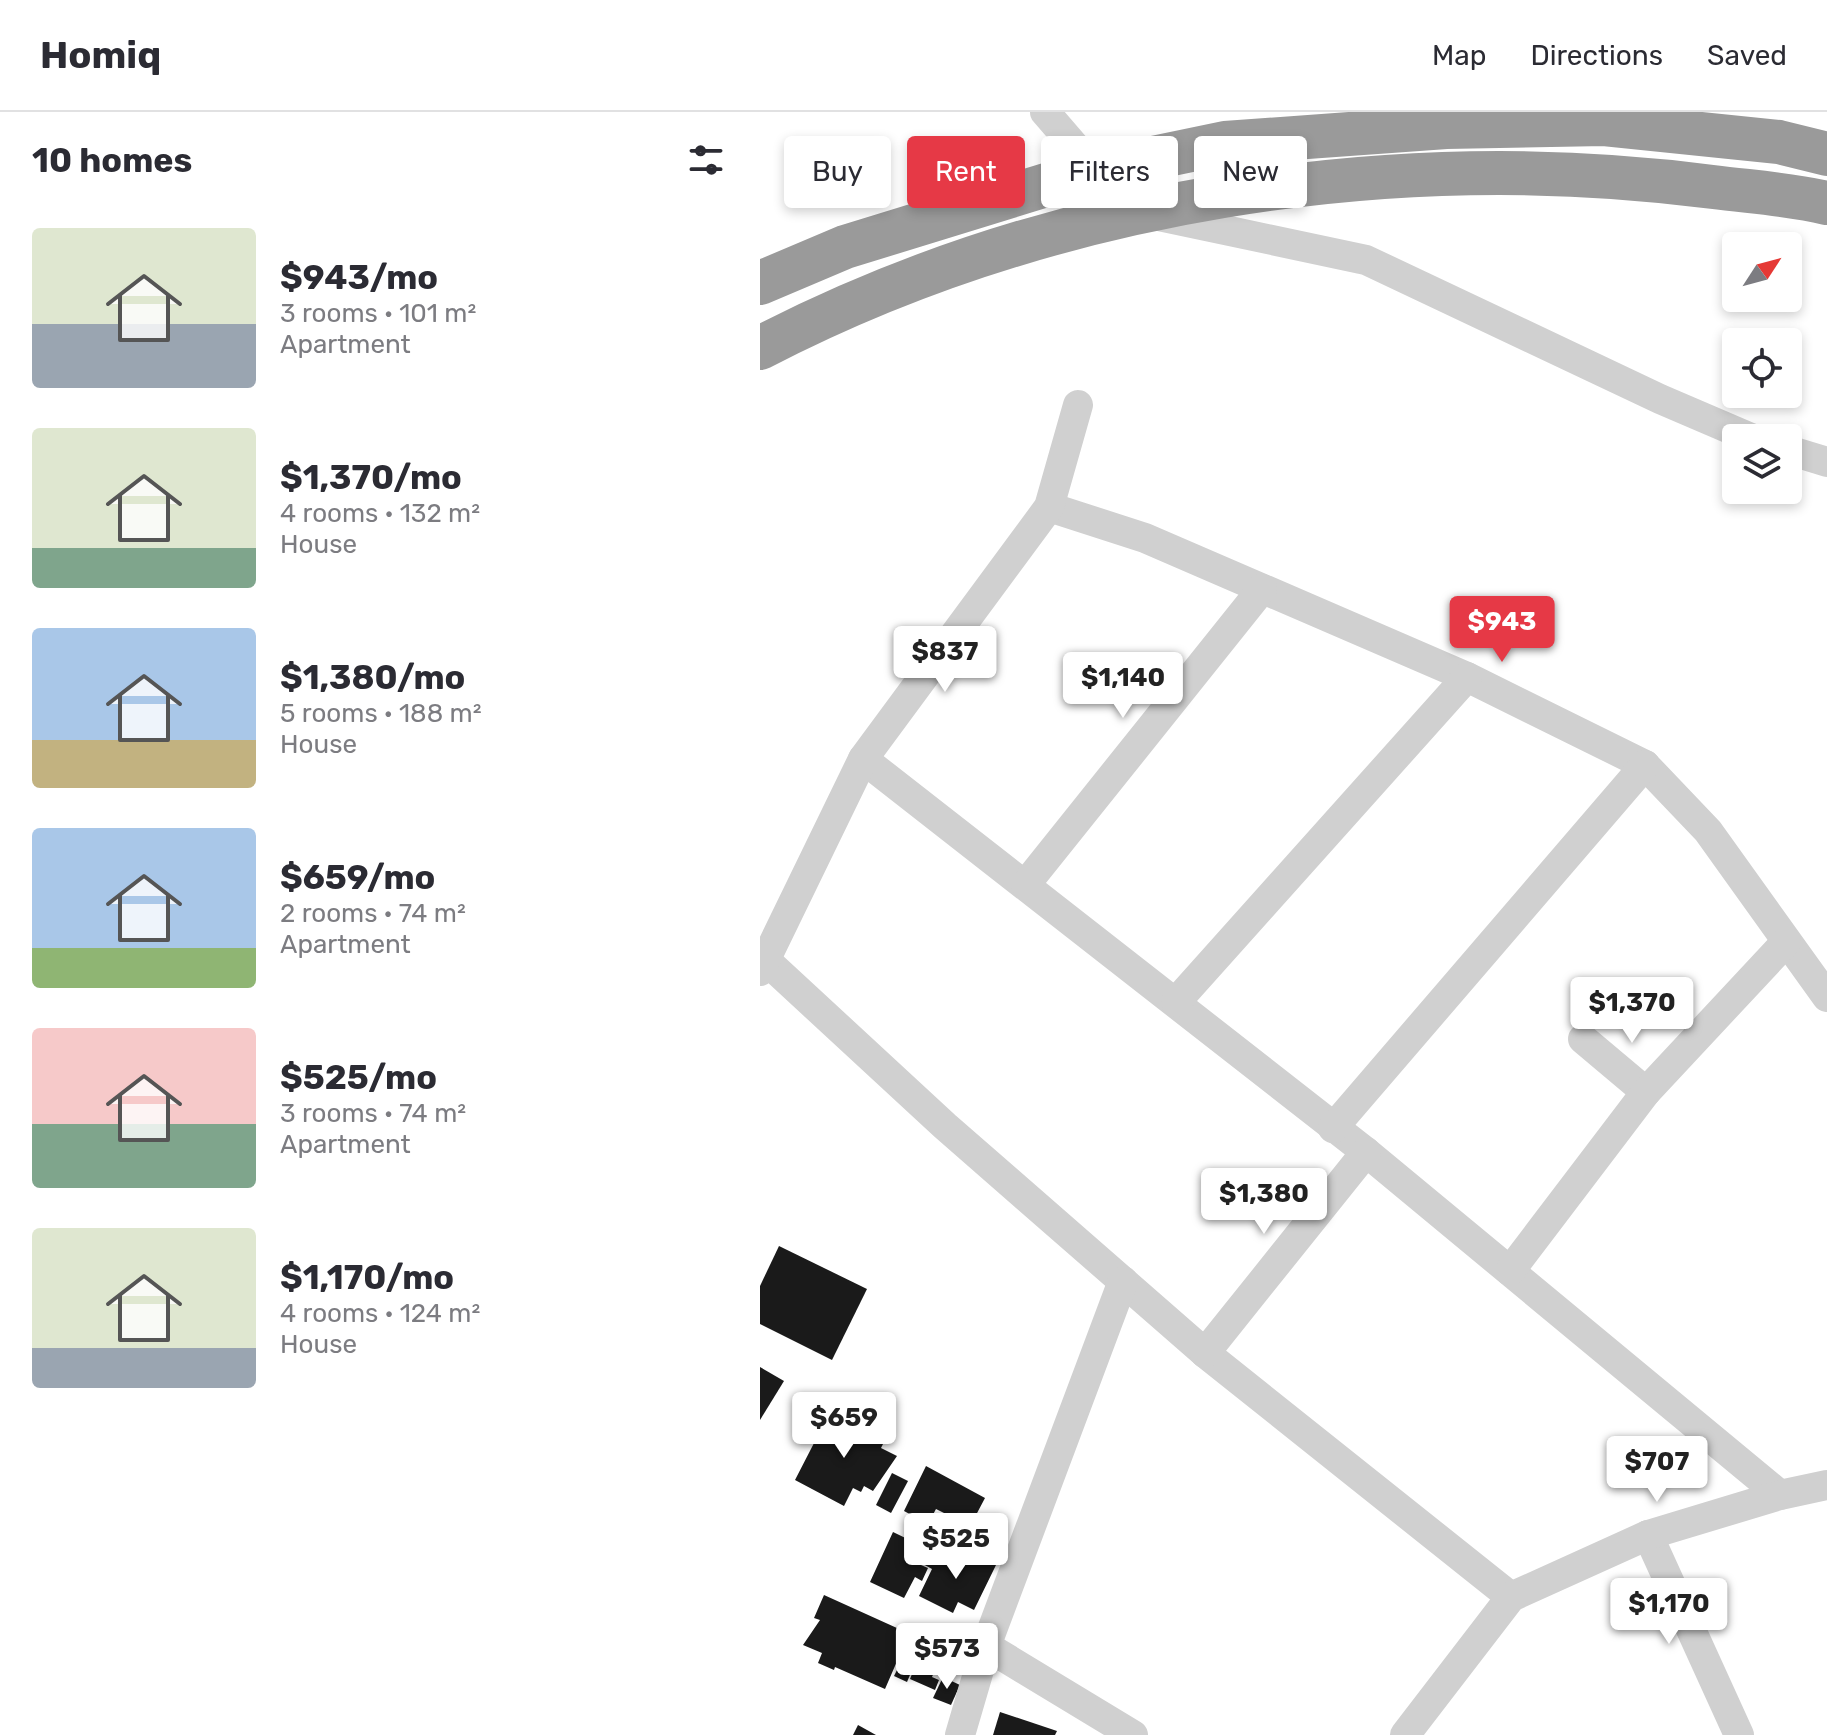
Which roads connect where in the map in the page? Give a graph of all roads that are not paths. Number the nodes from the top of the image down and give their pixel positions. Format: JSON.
{"nodes":[{"id":1,"x":1045,"y":112,"type":"edge"},
{"id":2,"x":1066,"y":136,"type":"edge"},
{"id":3,"x":1178,"y":153,"type":"edge"},
{"id":4,"x":1827,"y":154,"type":"edge"},
{"id":5,"x":1041,"y":187,"type":"edge"},
{"id":6,"x":1827,"y":203,"type":"edge"},
{"id":7,"x":1138,"y":211,"type":"junction"},
{"id":8,"x":760,"y":283,"type":"edge"},
{"id":9,"x":760,"y":348,"type":"edge"},
{"id":10,"x":1078,"y":405,"type":"dead end"},
{"id":11,"x":1722,"y":426,"type":"edge"},
{"id":12,"x":1802,"y":454,"type":"edge"},
{"id":13,"x":1827,"y":462,"type":"edge"},
{"id":14,"x":1049,"y":507,"type":"junction"},
{"id":15,"x":1262,"y":589,"type":"junction"},
{"id":16,"x":1467,"y":677,"type":"junction"},
{"id":17,"x":863,"y":759,"type":"junction"},
{"id":18,"x":1645,"y":765,"type":"junction"},
{"id":19,"x":1026,"y":884,"type":"junction"},
{"id":20,"x":1786,"y":942,"type":"junction"},
{"id":21,"x":761,"y":961,"type":"edge"},
{"id":22,"x":1827,"y":997,"type":"edge"},
{"id":23,"x":1176,"y":1002,"type":"junction"},
{"id":24,"x":1583,"y":1039,"type":"dead end"},
{"id":25,"x":1646,"y":1092,"type":"junction"},
{"id":26,"x":1333,"y":1128,"type":"junction"},
{"id":27,"x":1366,"y":1152,"type":"junction"},
{"id":28,"x":1510,"y":1271,"type":"junction"},
{"id":29,"x":1123,"y":1281,"type":"junction"},
{"id":30,"x":1205,"y":1353,"type":"junction"},
{"id":31,"x":1827,"y":1485,"type":"edge"},
{"id":32,"x":1780,"y":1495,"type":"junction"},
{"id":33,"x":1648,"y":1535,"type":"junction"},
{"id":34,"x":1511,"y":1597,"type":"junction"},
{"id":35,"x":986,"y":1646,"type":"junction"},
{"id":36,"x":960,"y":1735,"type":"edge"},
{"id":37,"x":1133,"y":1735,"type":"edge"},
{"id":38,"x":1405,"y":1735,"type":"edge"},
{"id":39,"x":1739,"y":1735,"type":"edge"}],
"edges":[{"from":1,"to":2,"type":"street"},
{"from":3,"to":4,"type":"highway"},
{"from":5,"to":8,"type":"highway"},
{"from":6,"to":7,"type":"highway"},
{"from":7,"to":9,"type":"highway"},
{"from":7,"to":11,"type":"street"},
{"from":10,"to":14,"type":"street"},
{"from":12,"to":13,"type":"street"},
{"from":14,"to":15,"type":"street"},
{"from":14,"to":17,"type":"street"},
{"from":15,"to":16,"type":"street"},
{"from":15,"to":19,"type":"street"},
{"from":16,"to":18,"type":"street"},
{"from":16,"to":23,"type":"street"},
{"from":17,"to":19,"type":"street"},
{"from":17,"to":21,"type":"street"},
{"from":18,"to":20,"type":"street"},
{"from":18,"to":26,"type":"street"},
{"from":19,"to":23,"type":"street"},
{"from":20,"to":22,"type":"street"},
{"from":20,"to":25,"type":"street"},
{"from":21,"to":29,"type":"street"},
{"from":23,"to":26,"type":"street"},
{"from":24,"to":25,"type":"street"},
{"from":25,"to":28,"type":"street"},
{"from":26,"to":27,"type":"street"},
{"from":27,"to":28,"type":"street"},
{"from":27,"to":30,"type":"street"},
{"from":28,"to":32,"type":"street"},
{"from":29,"to":30,"type":"street"},
{"from":29,"to":35,"type":"street"},
{"from":30,"to":34,"type":"street"},
{"from":31,"to":32,"type":"street"},
{"from":32,"to":33,"type":"street"},
{"from":33,"to":34,"type":"street"},
{"from":33,"to":39,"type":"street"},
{"from":34,"to":38,"type":"street"},
{"from":35,"to":36,"type":"street"},
{"from":35,"to":37,"type":"street"}]}
